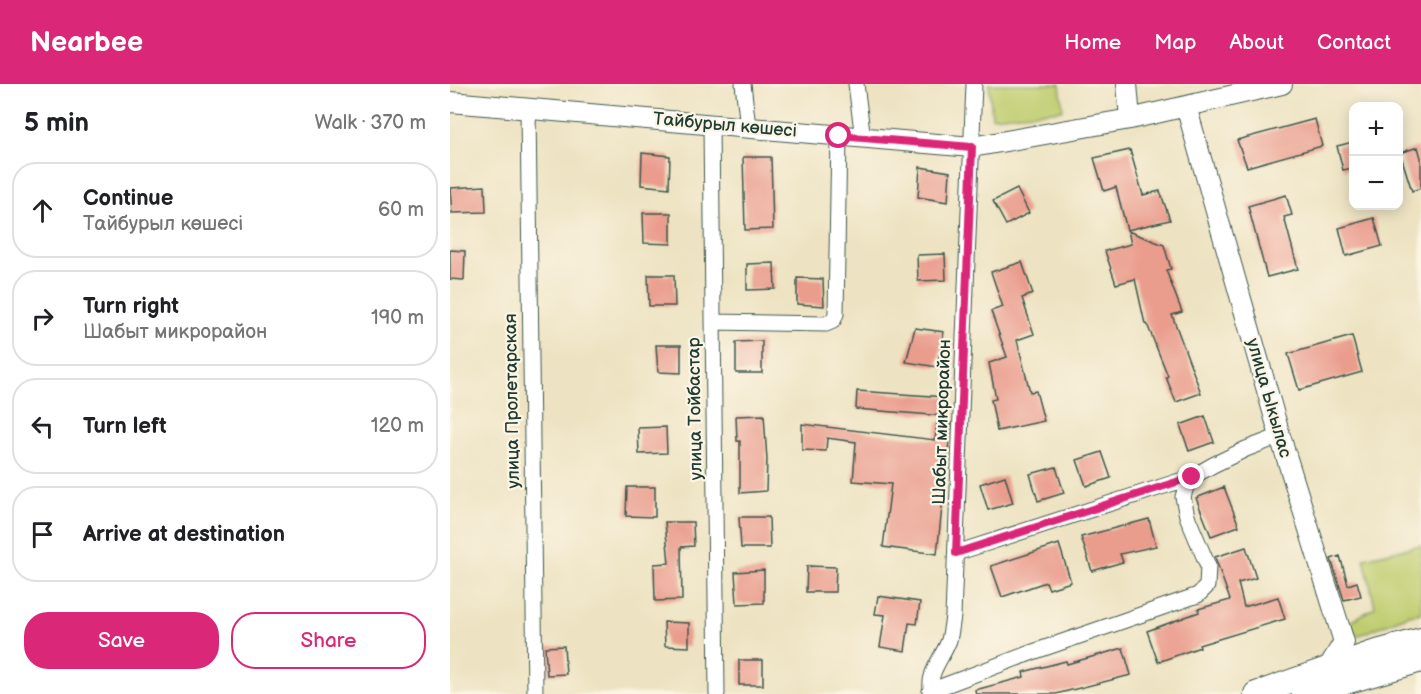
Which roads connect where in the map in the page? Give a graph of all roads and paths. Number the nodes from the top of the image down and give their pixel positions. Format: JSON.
{"nodes":[{"id":1,"x":743,"y":84,"type":"edge"},
{"id":2,"x":856,"y":84,"type":"edge"},
{"id":3,"x":974,"y":84,"type":"edge"},
{"id":4,"x":1127,"y":84,"type":"edge"},
{"id":5,"x":1282,"y":84,"type":"edge"},
{"id":6,"x":450,"y":102,"type":"edge"},
{"id":7,"x":1186,"y":106,"type":"junction"},
{"id":8,"x":528,"y":108,"type":"junction"},
{"id":9,"x":1130,"y":119,"type":"junction"},
{"id":10,"x":711,"y":124,"type":"junction"},
{"id":11,"x":748,"y":127,"type":"junction"},
{"id":12,"x":839,"y":136,"type":"junction"},
{"id":13,"x":863,"y":139,"type":"junction"},
{"id":14,"x":972,"y":147,"type":"junction"},
{"id":15,"x":713,"y":322,"type":"junction"},
{"id":16,"x":1280,"y":436,"type":"junction"},
{"id":17,"x":1192,"y":477,"type":"junction"},
{"id":18,"x":956,"y":553,"type":"junction"},
{"id":19,"x":1421,"y":640,"type":"edge"},
{"id":20,"x":1421,"y":660,"type":"edge"},
{"id":21,"x":1333,"y":682,"type":"edge"},
{"id":22,"x":931,"y":693,"type":"edge"},
{"id":23,"x":536,"y":694,"type":"edge"},
{"id":24,"x":717,"y":694,"type":"edge"},
{"id":25,"x":1256,"y":694,"type":"edge"},
{"id":26,"x":1304,"y":694,"type":"edge"}],
"edges":[{"from":1,"to":11,"type":"street"},
{"from":2,"to":13,"type":"street"},
{"from":3,"to":14,"type":"street","name":"Шабыт микрорайон"},
{"from":4,"to":9,"type":"street"},
{"from":5,"to":7,"type":"street","name":"Тайбурыл көшесі"},
{"from":6,"to":8,"type":"street","name":"Тайбурыл көшесі"},
{"from":7,"to":9,"type":"street","name":"Тайбурыл көшесі"},
{"from":7,"to":16,"type":"street","name":"улица Ыкылас"},
{"from":8,"to":10,"type":"street","name":"Тайбурыл көшесі"},
{"from":8,"to":23,"type":"street","name":"улица Пролетарская"},
{"from":9,"to":14,"type":"street","name":"Тайбурыл көшесі"},
{"from":10,"to":11,"type":"street","name":"Тайбурыл көшесі"},
{"from":10,"to":15,"type":"street","name":"улица Тойбастар"},
{"from":11,"to":12,"type":"street","name":"Тайбурыл көшесі"},
{"from":12,"to":13,"type":"street","name":"Тайбурыл көшесі"},
{"from":12,"to":15,"type":"street"},
{"from":13,"to":14,"type":"street","name":"Тайбурыл көшесі"},
{"from":14,"to":18,"type":"street","name":"Шабыт микрорайон"},
{"from":15,"to":24,"type":"street","name":"улица Тойбастар"},
{"from":16,"to":17,"type":"street"},
{"from":16,"to":21,"type":"street","name":"улица Ыкылас"},
{"from":17,"to":18,"type":"street"},
{"from":17,"to":22,"type":"street"},
{"from":18,"to":22,"type":"street","name":"Шабыт микрорайон"},
{"from":19,"to":21,"type":"main road"},
{"from":20,"to":21,"type":"main road"},
{"from":21,"to":25,"type":"main road"},
{"from":21,"to":26,"type":"main road"}]}
